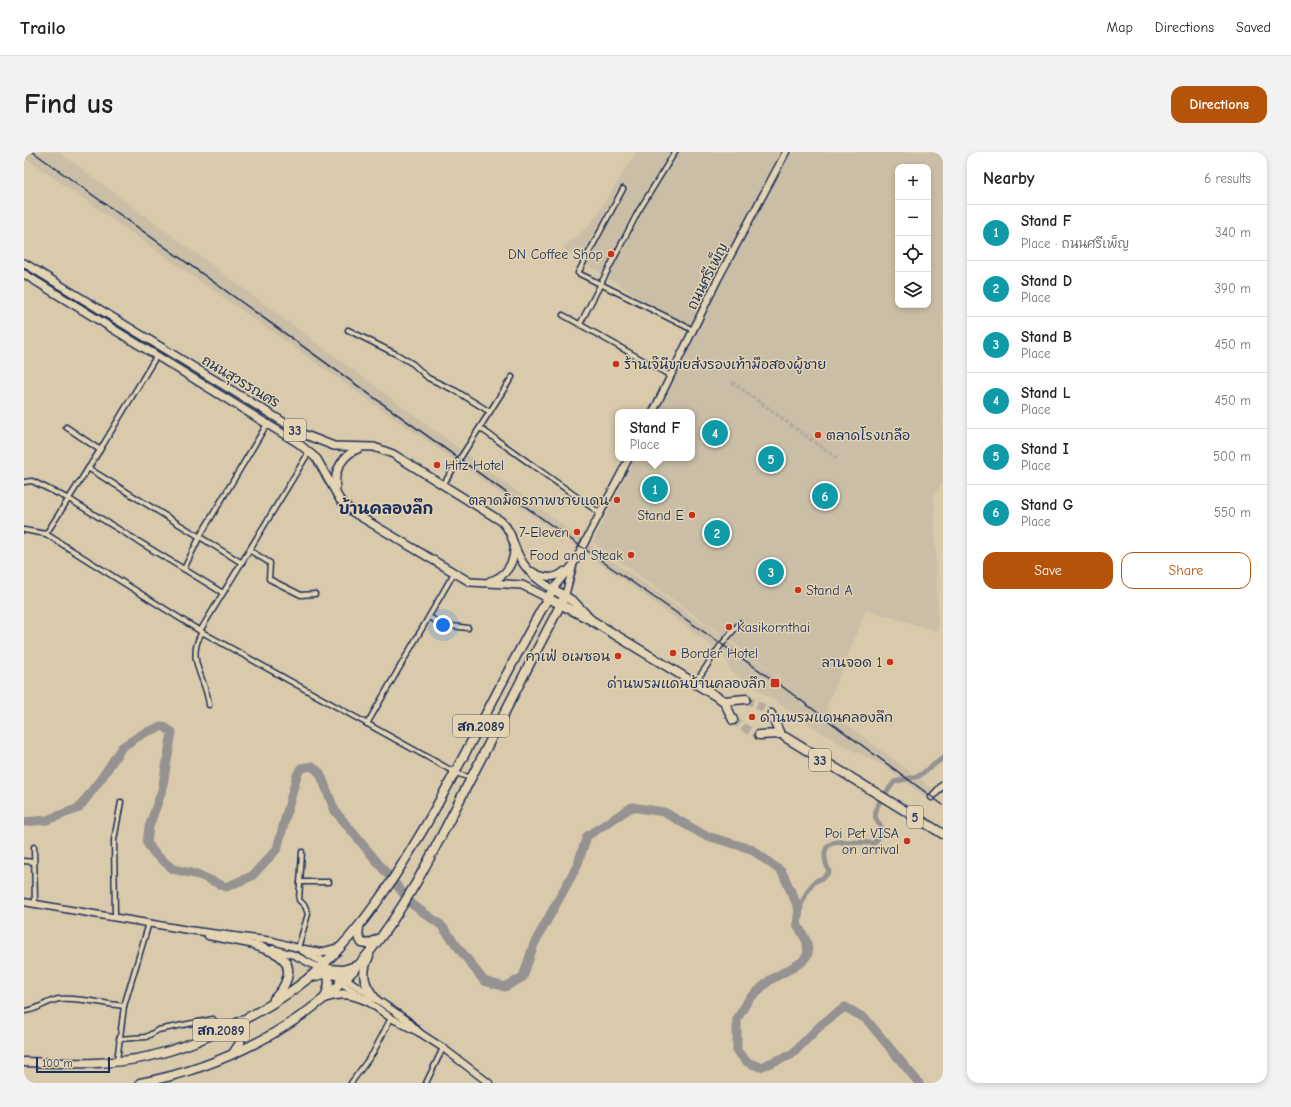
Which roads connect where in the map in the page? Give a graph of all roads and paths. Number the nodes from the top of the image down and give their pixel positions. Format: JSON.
{"nodes":[{"id":1,"x":675,"y":152,"type":"edge"},
{"id":2,"x":786,"y":152,"type":"edge"},
{"id":3,"x":623,"y":189,"type":"dead end"},
{"id":4,"x":24,"y":263,"type":"edge"},
{"id":5,"x":24,"y":274,"type":"edge"},
{"id":6,"x":601,"y":284,"type":"junction"},
{"id":7,"x":563,"y":315,"type":"dead end"},
{"id":8,"x":580,"y":324,"type":"junction"},
{"id":9,"x":348,"y":330,"type":"dead end"},
{"id":10,"x":693,"y":330,"type":"junction"},
{"id":11,"x":157,"y":355,"type":"junction"},
{"id":12,"x":512,"y":376,"type":"dead end"},
{"id":13,"x":671,"y":376,"type":"junction"},
{"id":14,"x":654,"y":409,"type":"edge"},
{"id":15,"x":490,"y":412,"type":"junction"},
{"id":16,"x":267,"y":424,"type":"junction"},
{"id":17,"x":66,"y":427,"type":"dead end"},
{"id":18,"x":480,"y":428,"type":"junction"},
{"id":19,"x":363,"y":447,"type":"junction"},
{"id":20,"x":100,"y":450,"type":"junction"},
{"id":21,"x":309,"y":452,"type":"junction"},
{"id":22,"x":628,"y":461,"type":"edge"},
{"id":23,"x":88,"y":468,"type":"junction"},
{"id":24,"x":24,"y":482,"type":"edge"},
{"id":25,"x":443,"y":485,"type":"junction"},
{"id":26,"x":338,"y":496,"type":"junction"},
{"id":27,"x":69,"y":499,"type":"junction"},
{"id":28,"x":601,"y":514,"type":"junction"},
{"id":29,"x":24,"y":530,"type":"edge"},
{"id":30,"x":46,"y":534,"type":"junction"},
{"id":31,"x":200,"y":536,"type":"junction"},
{"id":32,"x":514,"y":545,"type":"junction"},
{"id":33,"x":249,"y":550,"type":"junction"},
{"id":34,"x":242,"y":563,"type":"junction"},
{"id":35,"x":574,"y":563,"type":"junction"},
{"id":36,"x":527,"y":568,"type":"junction"},
{"id":37,"x":184,"y":569,"type":"junction"},
{"id":38,"x":454,"y":573,"type":"junction"},
{"id":39,"x":486,"y":583,"type":"junction"},
{"id":40,"x":553,"y":589,"type":"junction"},
{"id":41,"x":223,"y":593,"type":"junction"},
{"id":42,"x":315,"y":594,"type":"dead end"},
{"id":43,"x":565,"y":596,"type":"junction"},
{"id":44,"x":548,"y":598,"type":"junction"},
{"id":45,"x":560,"y":605,"type":"junction"},
{"id":46,"x":429,"y":617,"type":"junction"},
{"id":47,"x":590,"y":620,"type":"junction"},
{"id":48,"x":740,"y":623,"type":"dead end"},
{"id":49,"x":468,"y":628,"type":"dead end"},
{"id":50,"x":201,"y":632,"type":"junction"},
{"id":51,"x":694,"y":683,"type":"junction"},
{"id":52,"x":746,"y":699,"type":"tunnel mouth"},
{"id":53,"x":724,"y":701,"type":"junction"},
{"id":54,"x":209,"y":705,"type":"dead end"},
{"id":55,"x":772,"y":714,"type":"tunnel mouth"},
{"id":56,"x":734,"y":720,"type":"tunnel mouth"},
{"id":57,"x":366,"y":724,"type":"junction"},
{"id":58,"x":759,"y":735,"type":"tunnel mouth"},
{"id":59,"x":785,"y":738,"type":"dead end"},
{"id":60,"x":456,"y":773,"type":"junction"},
{"id":61,"x":471,"y":778,"type":"junction"},
{"id":62,"x":943,"y":785,"type":"edge"},
{"id":63,"x":932,"y":796,"type":"dead end"},
{"id":64,"x":887,"y":801,"type":"joint"},
{"id":65,"x":121,"y":802,"type":"dead end"},
{"id":66,"x":943,"y":834,"type":"edge"},
{"id":67,"x":34,"y":847,"type":"dead end"},
{"id":68,"x":302,"y":852,"type":"dead end"},
{"id":69,"x":24,"y":860,"type":"edge"},
{"id":70,"x":34,"y":862,"type":"junction"},
{"id":71,"x":300,"y":882,"type":"junction"},
{"id":72,"x":329,"y":882,"type":"dead end"},
{"id":73,"x":24,"y":902,"type":"edge"},
{"id":74,"x":35,"y":904,"type":"junction"},
{"id":75,"x":115,"y":916,"type":"junction"},
{"id":76,"x":149,"y":923,"type":"junction"},
{"id":77,"x":359,"y":927,"type":"junction"},
{"id":78,"x":188,"y":930,"type":"junction"},
{"id":79,"x":382,"y":936,"type":"junction"},
{"id":80,"x":257,"y":946,"type":"junction"},
{"id":81,"x":341,"y":947,"type":"junction"},
{"id":82,"x":301,"y":949,"type":"junction"},
{"id":83,"x":371,"y":951,"type":"junction"},
{"id":84,"x":358,"y":964,"type":"junction"},
{"id":85,"x":331,"y":971,"type":"junction"},
{"id":86,"x":323,"y":998,"type":"junction"},
{"id":87,"x":372,"y":999,"type":"junction"},
{"id":88,"x":124,"y":1006,"type":"junction"},
{"id":89,"x":264,"y":1007,"type":"junction"},
{"id":90,"x":24,"y":1011,"type":"edge"},
{"id":91,"x":391,"y":1018,"type":"junction"},
{"id":92,"x":221,"y":1030,"type":"junction"},
{"id":93,"x":420,"y":1032,"type":"junction"},
{"id":94,"x":119,"y":1039,"type":"junction"},
{"id":95,"x":443,"y":1048,"type":"junction"},
{"id":96,"x":230,"y":1055,"type":"junction"},
{"id":97,"x":117,"y":1061,"type":"junction"},
{"id":98,"x":24,"y":1062,"type":"edge"},
{"id":99,"x":140,"y":1083,"type":"edge"},
{"id":100,"x":351,"y":1083,"type":"edge"},
{"id":101,"x":426,"y":1083,"type":"edge"},
{"id":102,"x":490,"y":1083,"type":"edge"}],
"edges":[{"from":1,"to":6,"type":"street"},
{"from":2,"to":10,"type":"main road","name":"ถนนศรีเพ็ญ"},
{"from":3,"to":6,"type":"street"},
{"from":4,"to":19,"type":"main road","name":"ถนนสุวรรณศร","number":"33"},
{"from":5,"to":11,"type":"main road","name":"ถนนสุวรรณศร","number":"33"},
{"from":6,"to":8,"type":"street"},
{"from":6,"to":10,"type":"street"},
{"from":7,"to":8,"type":"street"},
{"from":8,"to":13,"type":"street"},
{"from":9,"to":15,"type":"street"},
{"from":10,"to":13,"type":"main road","name":"ถนนศรีเพ็ญ"},
{"from":11,"to":16,"type":"main road","name":"ถนนสุวรรณศร","number":"33"},
{"from":11,"to":20,"type":"street"},
{"from":12,"to":15,"type":"street"},
{"from":13,"to":14,"type":"main road","name":"ถนนศรีเพ็ญ"},
{"from":15,"to":18,"type":"street"},
{"from":16,"to":21,"type":"main road","name":"ถนนสุวรรณศร","number":"33"},
{"from":16,"to":31,"type":"street"},
{"from":17,"to":20,"type":"street"},
{"from":18,"to":25,"type":"street"},
{"from":18,"to":28,"type":"street"},
{"from":19,"to":25,"type":"main road","name":"ถนนสุวรรณศร","number":"33"},
{"from":19,"to":26,"type":"main road"},
{"from":20,"to":23,"type":"street"},
{"from":21,"to":26,"type":"main road","name":"ถนนสุวรรณศร","number":"33"},
{"from":21,"to":33,"type":"street"},
{"from":22,"to":28,"type":"main road"},
{"from":23,"to":27,"type":"street"},
{"from":23,"to":31,"type":"street"},
{"from":24,"to":27,"type":"street"},
{"from":25,"to":32,"type":"main road","name":"ถนนสุวรรณศร","number":"33"},
{"from":26,"to":38,"type":"main road","name":"ถนนสุวรรณศร","number":"33"},
{"from":27,"to":30,"type":"street"},
{"from":27,"to":37,"type":"street"},
{"from":28,"to":35,"type":"main road"},
{"from":29,"to":30,"type":"street"},
{"from":30,"to":50,"type":"street"},
{"from":31,"to":34,"type":"street"},
{"from":31,"to":37,"type":"street"},
{"from":32,"to":36,"type":"main road","name":"ถนนสุวรรณศร","number":"33"},
{"from":32,"to":39,"type":"main road"},
{"from":33,"to":34,"type":"street"},
{"from":33,"to":42,"type":"street"},
{"from":34,"to":41,"type":"street"},
{"from":35,"to":36,"type":"main road"},
{"from":35,"to":40,"type":"main road"},
{"from":35,"to":43,"type":"main road"},
{"from":36,"to":40,"type":"main road","name":"ถนนสุวรรณศร","number":"33"},
{"from":37,"to":41,"type":"street"},
{"from":38,"to":39,"type":"main road","name":"ถนนสุวรรณศร","number":"33"},
{"from":38,"to":46,"type":"street"},
{"from":39,"to":44,"type":"main road","name":"ถนนสุวรรณศร","number":"33"},
{"from":40,"to":43,"type":"highway","name":"ถนนสุวรรณศร","number":"33"},
{"from":40,"to":44,"type":"highway","number":"สก.2089"},
{"from":41,"to":50,"type":"street"},
{"from":43,"to":45,"type":"highway","number":"สก.2089"},
{"from":43,"to":47,"type":"highway","name":"ถนนสุวรรณศร","number":"33"},
{"from":44,"to":45,"type":"highway","name":"ถนนสุวรรณศร","number":"33"},
{"from":44,"to":60,"type":"highway","number":"สก.2089"},
{"from":45,"to":47,"type":"highway","name":"ถนนสุวรรณศร","number":"33"},
{"from":45,"to":61,"type":"highway","number":"สก.2089"},
{"from":46,"to":49,"type":"street"},
{"from":46,"to":57,"type":"street"},
{"from":47,"to":51,"type":"highway","name":"ถนนสุวรรณศร"},
{"from":48,"to":51,"type":"street"},
{"from":50,"to":54,"type":"street"},
{"from":50,"to":57,"type":"street"},
{"from":51,"to":53,"type":"highway","name":"ถนนสุวรรณศร"},
{"from":52,"to":53,"type":"highway"},
{"from":53,"to":56,"type":"highway"},
{"from":55,"to":58,"type":"highway"},
{"from":57,"to":60,"type":"street"},
{"from":59,"to":64,"type":"highway","number":"33"},
{"from":60,"to":61,"type":"street"},
{"from":60,"to":77,"type":"highway","number":"สก.2089"},
{"from":61,"to":79,"type":"highway","number":"สก.2089"},
{"from":62,"to":63,"type":"main road"},
{"from":64,"to":66,"type":"highway","number":"5"},
{"from":65,"to":75,"type":"street"},
{"from":67,"to":70,"type":"street"},
{"from":68,"to":71,"type":"street"},
{"from":69,"to":70,"type":"street"},
{"from":70,"to":74,"type":"street"},
{"from":71,"to":72,"type":"street"},
{"from":71,"to":82,"type":"street"},
{"from":73,"to":74,"type":"main road"},
{"from":74,"to":75,"type":"main road"},
{"from":75,"to":76,"type":"main road"},
{"from":76,"to":78,"type":"main road"},
{"from":76,"to":88,"type":"street"},
{"from":77,"to":79,"type":"highway"},
{"from":77,"to":81,"type":"highway","number":"สก.2089"},
{"from":78,"to":80,"type":"main road"},
{"from":78,"to":82,"type":"main road"},
{"from":79,"to":83,"type":"highway","number":"สก.2089"},
{"from":80,"to":85,"type":"main road"},
{"from":80,"to":89,"type":"highway"},
{"from":81,"to":82,"type":"highway"},
{"from":81,"to":85,"type":"highway","number":"สก.2089"},
{"from":82,"to":85,"type":"main road"},
{"from":83,"to":84,"type":"highway","number":"สก.2089"},
{"from":83,"to":87,"type":"highway"},
{"from":84,"to":85,"type":"highway","number":"สก.2089"},
{"from":84,"to":85,"type":"highway"},
{"from":85,"to":86,"type":"highway","number":"สก.2089"},
{"from":85,"to":86,"type":"highway"},
{"from":85,"to":87,"type":"main road"},
{"from":85,"to":89,"type":"highway","number":"สก.2089"},
{"from":86,"to":87,"type":"highway"},
{"from":86,"to":96,"type":"highway","number":"สก.2089"},
{"from":87,"to":91,"type":"main road"},
{"from":87,"to":93,"type":"main road"},
{"from":88,"to":90,"type":"street"},
{"from":88,"to":94,"type":"street"},
{"from":89,"to":92,"type":"highway","number":"สก.2089"},
{"from":91,"to":93,"type":"main road"},
{"from":91,"to":100,"type":"street"},
{"from":92,"to":94,"type":"street"},
{"from":92,"to":96,"type":"highway"},
{"from":92,"to":97,"type":"highway","number":"สก.2089"},
{"from":93,"to":95,"type":"main road"},
{"from":94,"to":97,"type":"street"},
{"from":95,"to":101,"type":"street"},
{"from":95,"to":102,"type":"main road"},
{"from":96,"to":99,"type":"highway","number":"สก.2089"},
{"from":97,"to":98,"type":"highway","number":"สก.2089"}]}
